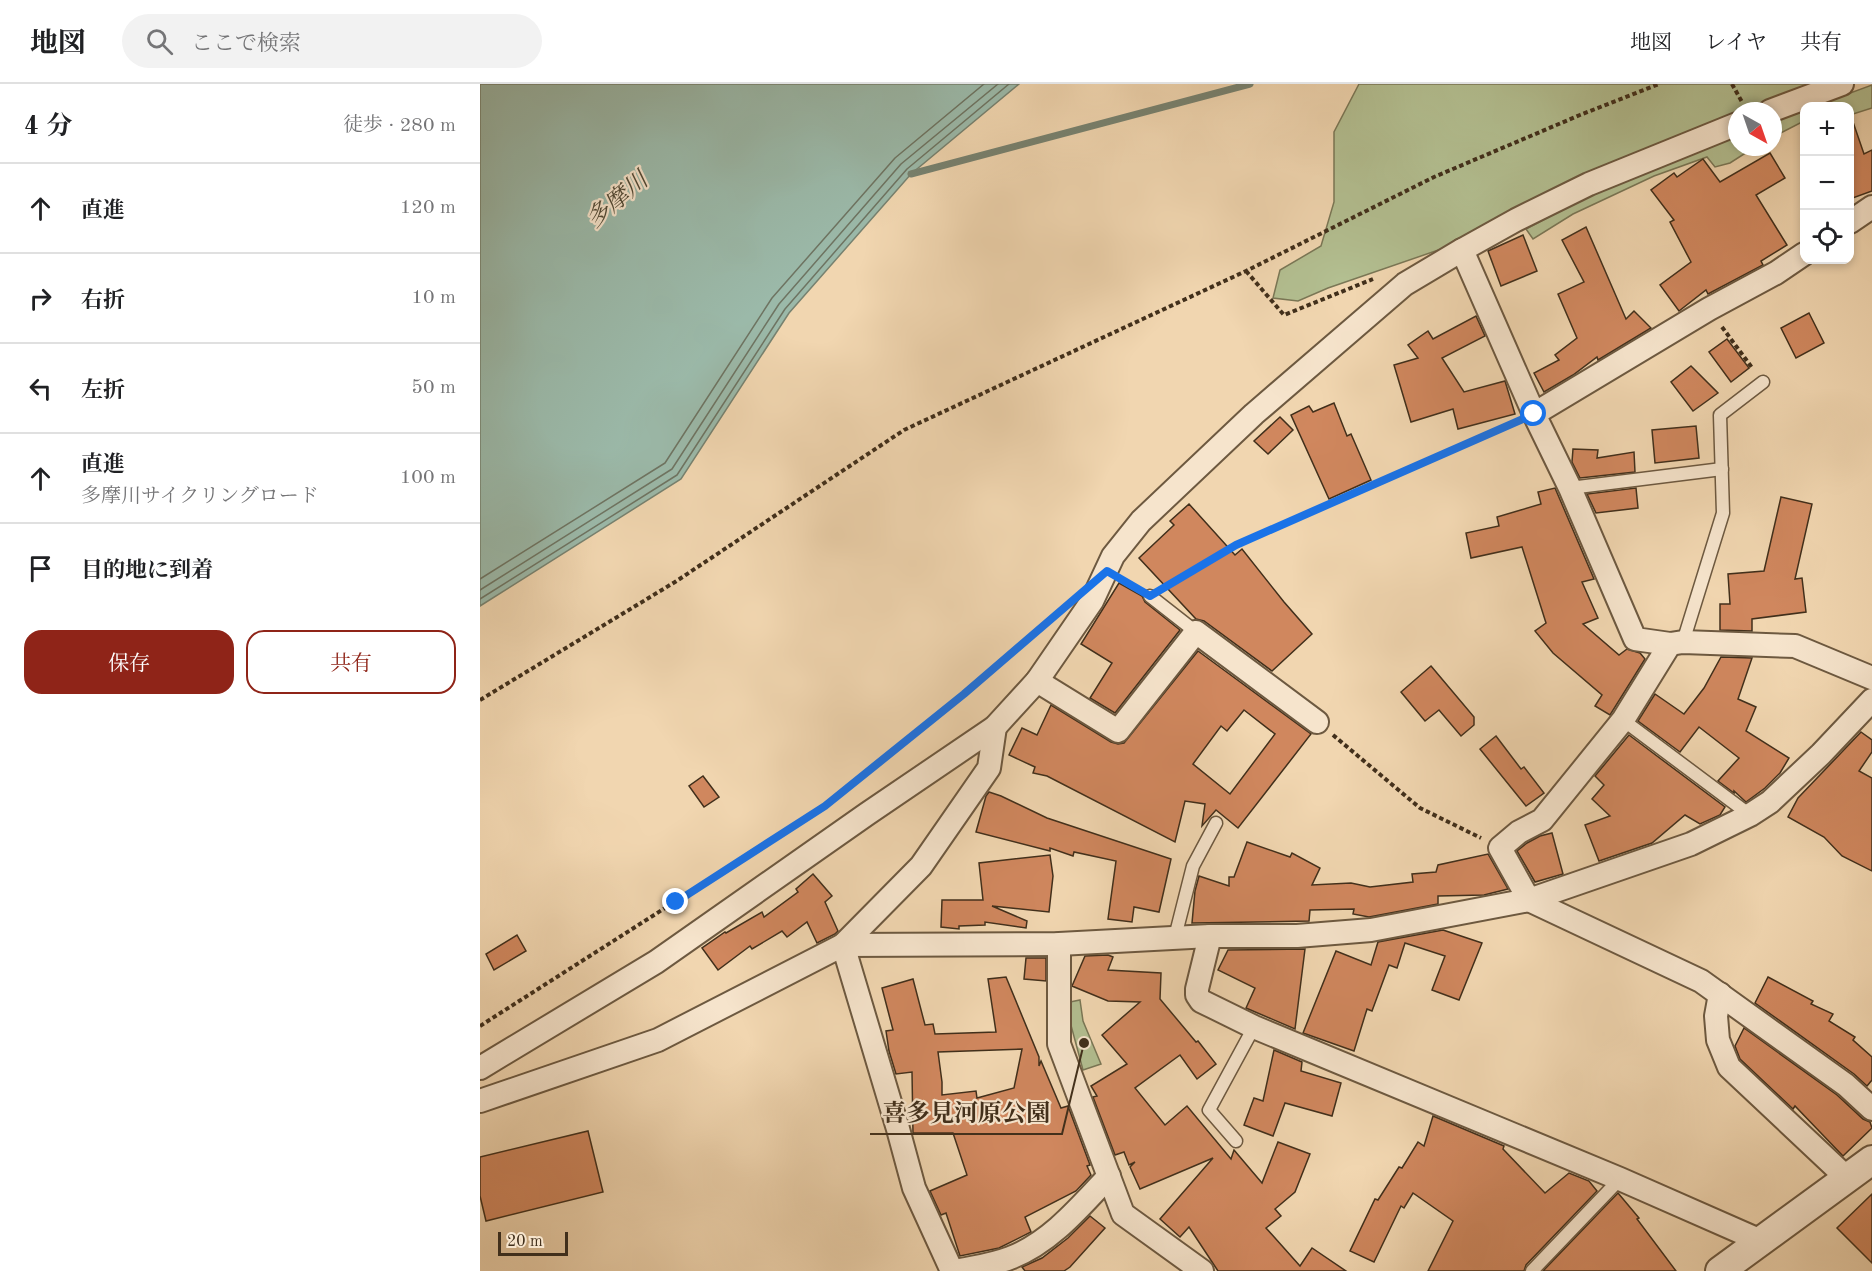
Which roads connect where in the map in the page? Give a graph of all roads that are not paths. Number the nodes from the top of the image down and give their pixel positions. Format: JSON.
{"nodes":[{"id":1,"x":1842,"y":84,"type":"edge"},
{"id":2,"x":1782,"y":106,"type":"edge"},
{"id":3,"x":1728,"y":128,"type":"edge"},
{"id":4,"x":1872,"y":207,"type":"edge"},
{"id":5,"x":1854,"y":219,"type":"edge"},
{"id":6,"x":1462,"y":250,"type":"junction"},
{"id":7,"x":1800,"y":257,"type":"edge"},
{"id":8,"x":1762,"y":382,"type":"road end"},
{"id":9,"x":1534,"y":414,"type":"junction"},
{"id":10,"x":1722,"y":469,"type":"junction"},
{"id":11,"x":1570,"y":488,"type":"junction"},
{"id":12,"x":1150,"y":596,"type":"road end"},
{"id":13,"x":1196,"y":632,"type":"junction"},
{"id":14,"x":1677,"y":643,"type":"junction"},
{"id":15,"x":1872,"y":678,"type":"edge"},
{"id":16,"x":1037,"y":681,"type":"junction"},
{"id":17,"x":1872,"y":700,"type":"edge"},
{"id":18,"x":1623,"y":720,"type":"junction"},
{"id":19,"x":1317,"y":722,"type":"road end"},
{"id":20,"x":995,"y":727,"type":"junction"},
{"id":21,"x":1750,"y":815,"type":"junction"},
{"id":22,"x":1216,"y":823,"type":"dead end"},
{"id":23,"x":1529,"y":900,"type":"junction"},
{"id":24,"x":1210,"y":936,"type":"junction"},
{"id":25,"x":1175,"y":937,"type":"junction"},
{"id":26,"x":1059,"y":944,"type":"junction"},
{"id":27,"x":843,"y":945,"type":"junction"},
{"id":28,"x":1720,"y":994,"type":"junction"},
{"id":29,"x":1254,"y":1027,"type":"junction"},
{"id":30,"x":480,"y":1068,"type":"edge"},
{"id":31,"x":480,"y":1101,"type":"edge"},
{"id":32,"x":1872,"y":1110,"type":"edge"},
{"id":33,"x":1236,"y":1141,"type":"dead end"},
{"id":34,"x":1865,"y":1168,"type":"edge"},
{"id":35,"x":1109,"y":1176,"type":"junction"},
{"id":36,"x":1620,"y":1179,"type":"junction"},
{"id":37,"x":1761,"y":1241,"type":"junction"},
{"id":38,"x":954,"y":1271,"type":"edge"},
{"id":39,"x":1202,"y":1271,"type":"edge"},
{"id":40,"x":1532,"y":1271,"type":"edge"},
{"id":41,"x":1720,"y":1271,"type":"edge"}],
"edges":[{"from":1,"to":2,"type":"street"},
{"from":3,"to":6,"type":"street"},
{"from":4,"to":5,"type":"street"},
{"from":6,"to":9,"type":"street"},
{"from":6,"to":16,"type":"street"},
{"from":7,"to":9,"type":"street"},
{"from":8,"to":10,"type":"lane"},
{"from":9,"to":11,"type":"street"},
{"from":10,"to":11,"type":"lane"},
{"from":10,"to":14,"type":"lane"},
{"from":11,"to":14,"type":"street"},
{"from":12,"to":13,"type":"lane"},
{"from":13,"to":16,"type":"street"},
{"from":13,"to":19,"type":"street"},
{"from":14,"to":15,"type":"street"},
{"from":14,"to":18,"type":"street"},
{"from":16,"to":20,"type":"street"},
{"from":17,"to":21,"type":"street"},
{"from":18,"to":21,"type":"lane"},
{"from":18,"to":23,"type":"street"},
{"from":20,"to":27,"type":"street"},
{"from":20,"to":30,"type":"street"},
{"from":21,"to":23,"type":"street"},
{"from":22,"to":25,"type":"lane"},
{"from":23,"to":24,"type":"street"},
{"from":23,"to":28,"type":"street"},
{"from":24,"to":25,"type":"street"},
{"from":24,"to":29,"type":"street"},
{"from":25,"to":26,"type":"street"},
{"from":26,"to":27,"type":"street"},
{"from":26,"to":35,"type":"street"},
{"from":27,"to":31,"type":"street"},
{"from":27,"to":38,"type":"street"},
{"from":28,"to":32,"type":"street"},
{"from":28,"to":34,"type":"street"},
{"from":29,"to":33,"type":"lane"},
{"from":29,"to":36,"type":"street"},
{"from":34,"to":37,"type":"street"},
{"from":35,"to":38,"type":"street"},
{"from":35,"to":39,"type":"street"},
{"from":36,"to":37,"type":"street"},
{"from":36,"to":40,"type":"lane"},
{"from":37,"to":41,"type":"street"}]}
